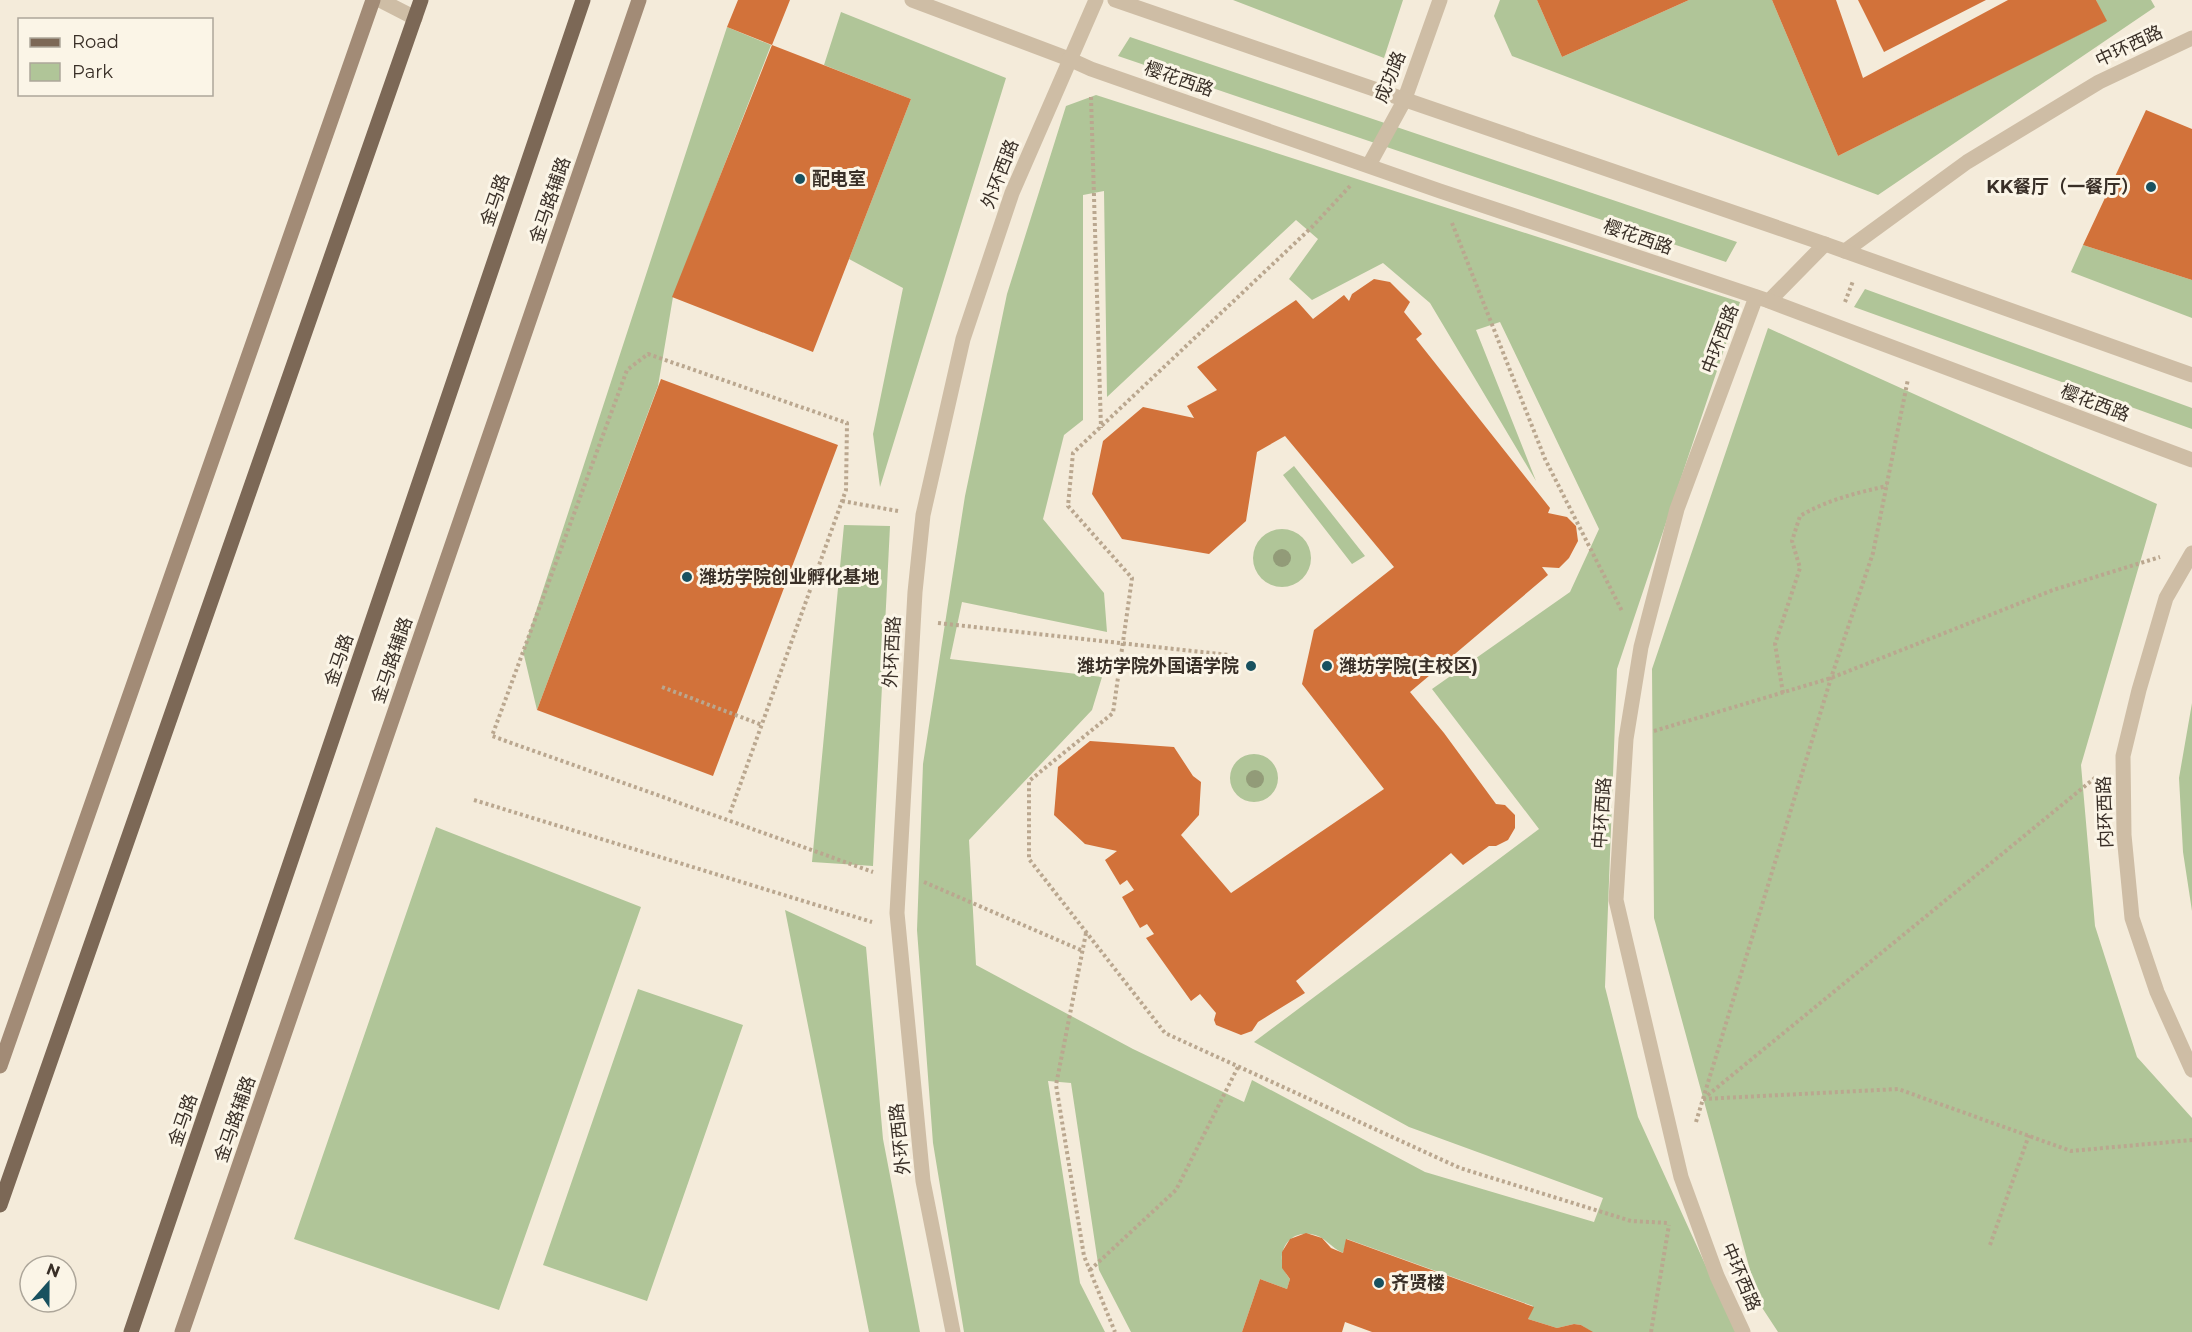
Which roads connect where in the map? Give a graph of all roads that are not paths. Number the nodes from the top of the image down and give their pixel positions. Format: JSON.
{"nodes":[{"id":1,"x":373,"y":0,"type":"edge"},
{"id":2,"x":380,"y":0,"type":"edge"},
{"id":3,"x":421,"y":0,"type":"edge"},
{"id":4,"x":583,"y":0,"type":"edge"},
{"id":5,"x":639,"y":0,"type":"edge"},
{"id":6,"x":912,"y":0,"type":"edge"},
{"id":7,"x":1096,"y":0,"type":"edge"},
{"id":8,"x":1115,"y":0,"type":"edge"},
{"id":9,"x":1440,"y":0,"type":"edge"},
{"id":10,"x":414,"y":18,"type":"junction"},
{"id":11,"x":2192,"y":38,"type":"edge"},
{"id":12,"x":1069,"y":59,"type":"junction"},
{"id":13,"x":1404,"y":100,"type":"junction"},
{"id":14,"x":1370,"y":165,"type":"junction"},
{"id":15,"x":1826,"y":244,"type":"junction"},
{"id":16,"x":1845,"y":251,"type":"junction"},
{"id":17,"x":1763,"y":299,"type":"junction"},
{"id":18,"x":2192,"y":375,"type":"edge"},
{"id":19,"x":2192,"y":460,"type":"edge"},
{"id":20,"x":2192,"y":553,"type":"edge"},
{"id":21,"x":0,"y":1066,"type":"edge"},
{"id":22,"x":2192,"y":1070,"type":"edge"},
{"id":23,"x":0,"y":1205,"type":"edge"},
{"id":24,"x":131,"y":1332,"type":"edge"},
{"id":25,"x":183,"y":1332,"type":"edge"},
{"id":26,"x":953,"y":1332,"type":"edge"},
{"id":27,"x":1743,"y":1332,"type":"edge"}],
"edges":[{"from":1,"to":21,"type":"street"},
{"from":2,"to":10,"type":"street"},
{"from":3,"to":10,"type":"main road"},
{"from":4,"to":24,"type":"main road","name":"金马路"},
{"from":5,"to":25,"type":"street","name":"金马路辅路"},
{"from":6,"to":12,"type":"street","name":"樱花西路"},
{"from":7,"to":12,"type":"street","name":"外环西路"},
{"from":8,"to":13,"type":"street"},
{"from":9,"to":13,"type":"street","name":"成功路"},
{"from":10,"to":23,"type":"main road"},
{"from":11,"to":16,"type":"street","name":"中环西路"},
{"from":12,"to":14,"type":"street","name":"樱花西路"},
{"from":12,"to":26,"type":"street","name":"外环西路"},
{"from":13,"to":14,"type":"street","name":"成功路"},
{"from":13,"to":15,"type":"street"},
{"from":14,"to":17,"type":"street","name":"樱花西路"},
{"from":15,"to":16,"type":"street"},
{"from":15,"to":17,"type":"street","name":"中环西路"},
{"from":16,"to":18,"type":"street"},
{"from":17,"to":19,"type":"street","name":"樱花西路"},
{"from":17,"to":27,"type":"street","name":"中环西路"},
{"from":20,"to":22,"type":"street","name":"内环西路"}]}
